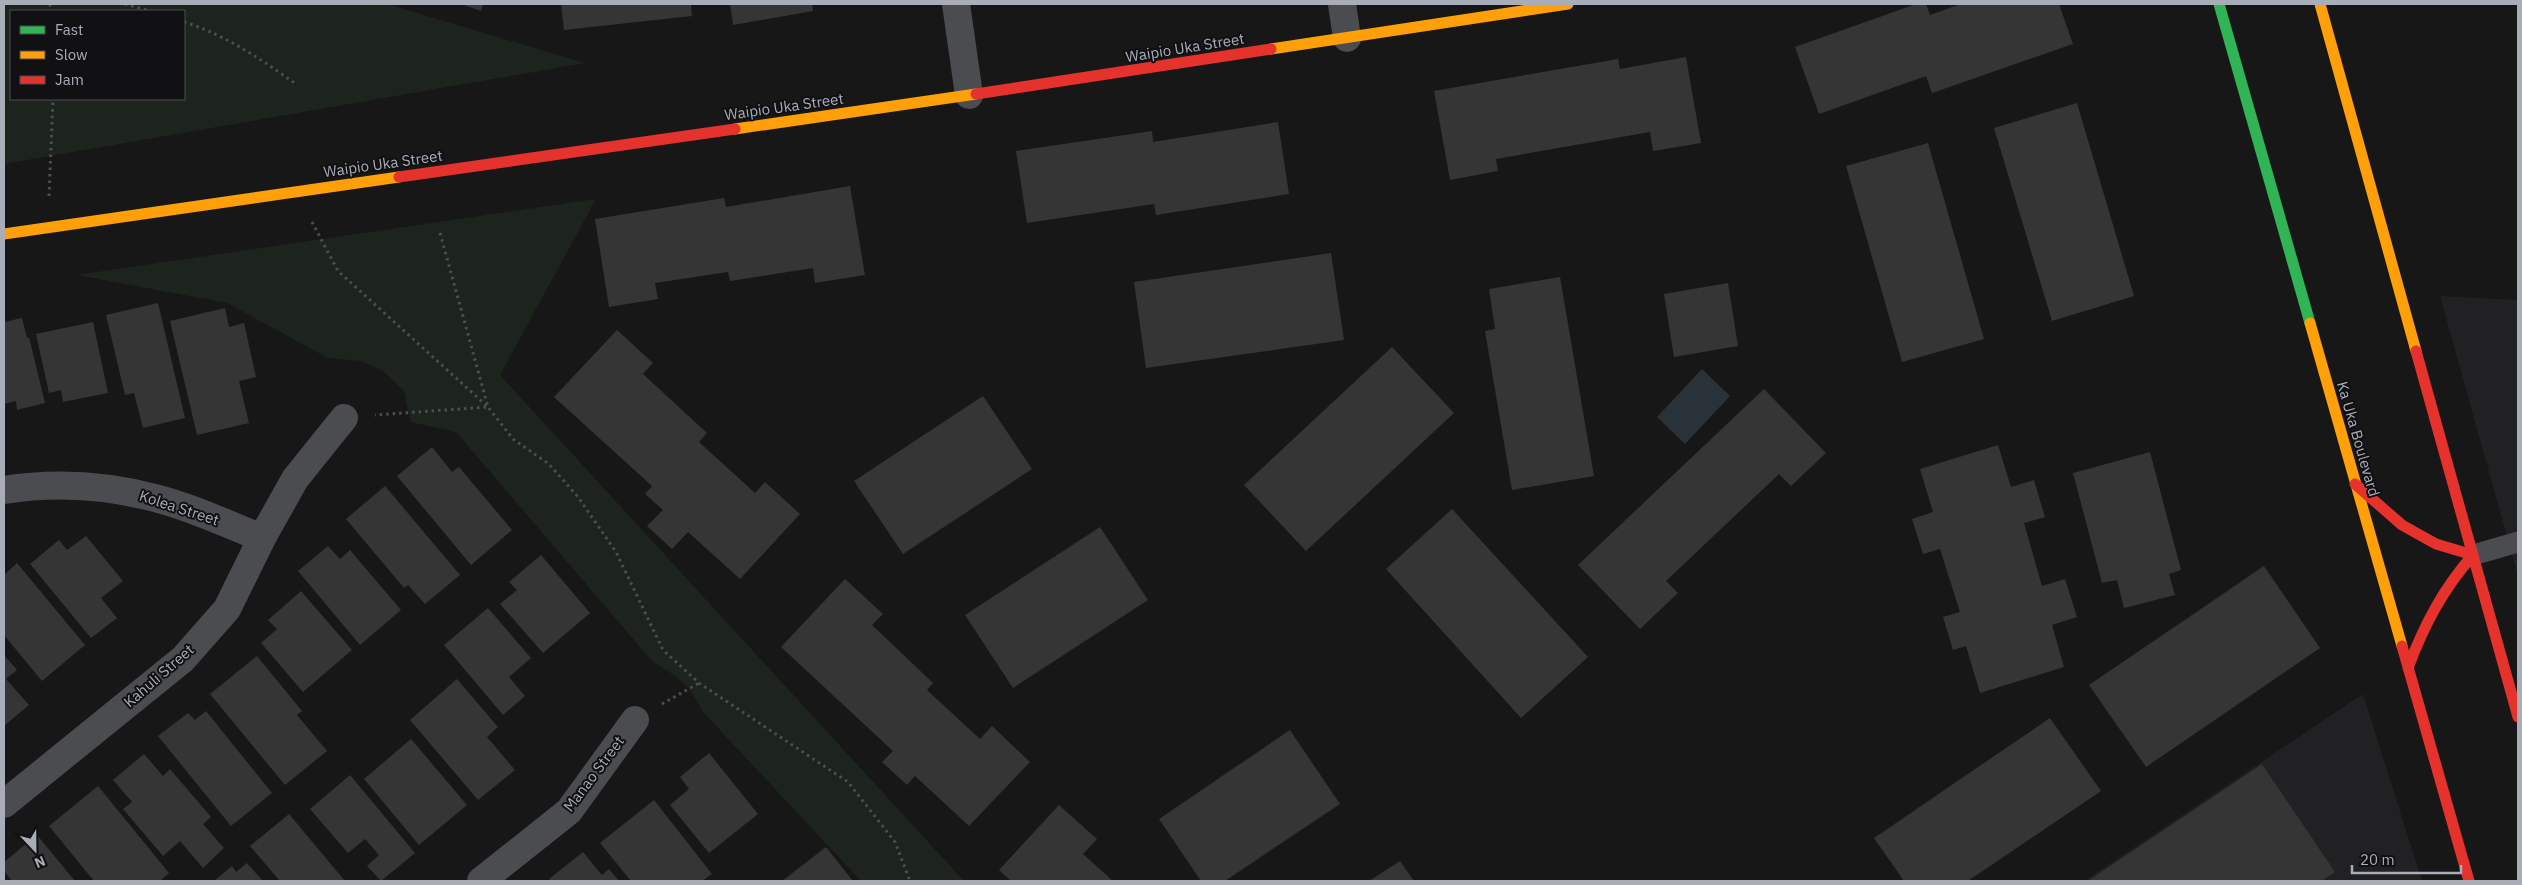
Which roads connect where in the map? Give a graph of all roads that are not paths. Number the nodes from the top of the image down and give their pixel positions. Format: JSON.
{"nodes":[{"id":1,"x":956,"y":4,"type":"edge"},
{"id":2,"x":1342,"y":4,"type":"edge"},
{"id":3,"x":1568,"y":4,"type":"edge"},
{"id":4,"x":2219,"y":4,"type":"edge"},
{"id":5,"x":2320,"y":4,"type":"edge"},
{"id":6,"x":1348,"y":38,"type":"junction"},
{"id":7,"x":969,"y":96,"type":"junction"},
{"id":8,"x":4,"y":234,"type":"edge"},
{"id":9,"x":344,"y":418,"type":"road end"},
{"id":10,"x":2355,"y":484,"type":"junction"},
{"id":11,"x":4,"y":490,"type":"edge"},
{"id":12,"x":262,"y":538,"type":"junction"},
{"id":13,"x":2518,"y":542,"type":"edge"},
{"id":14,"x":2473,"y":556,"type":"junction"},
{"id":15,"x":2408,"y":668,"type":"junction"},
{"id":16,"x":2518,"y":717,"type":"edge"},
{"id":17,"x":635,"y":720,"type":"road end"},
{"id":18,"x":4,"y":804,"type":"edge"},
{"id":19,"x":481,"y":881,"type":"edge"},
{"id":20,"x":2469,"y":881,"type":"edge"}],
"edges":[{"from":1,"to":7,"type":"street"},
{"from":2,"to":6,"type":"street"},
{"from":3,"to":6,"type":"main road","name":"Waipio Uka Street"},
{"from":4,"to":10,"type":"main road","name":"Ka Uka Boulevard"},
{"from":5,"to":14,"type":"main road"},
{"from":6,"to":7,"type":"main road","name":"Waipio Uka Street"},
{"from":7,"to":8,"type":"main road","name":"Waipio Uka Street"},
{"from":9,"to":12,"type":"street","name":"Kahuli Street"},
{"from":10,"to":14,"type":"main road"},
{"from":10,"to":15,"type":"main road","name":"Ka Uka Boulevard"},
{"from":11,"to":12,"type":"street","name":"Kolea Street"},
{"from":12,"to":18,"type":"street","name":"Kahuli Street"},
{"from":13,"to":14,"type":"lane"},
{"from":14,"to":15,"type":"main road"},
{"from":14,"to":16,"type":"main road"},
{"from":15,"to":20,"type":"main road","name":"Ka Uka Boulevard"},
{"from":17,"to":19,"type":"street","name":"Manao Street"}]}
